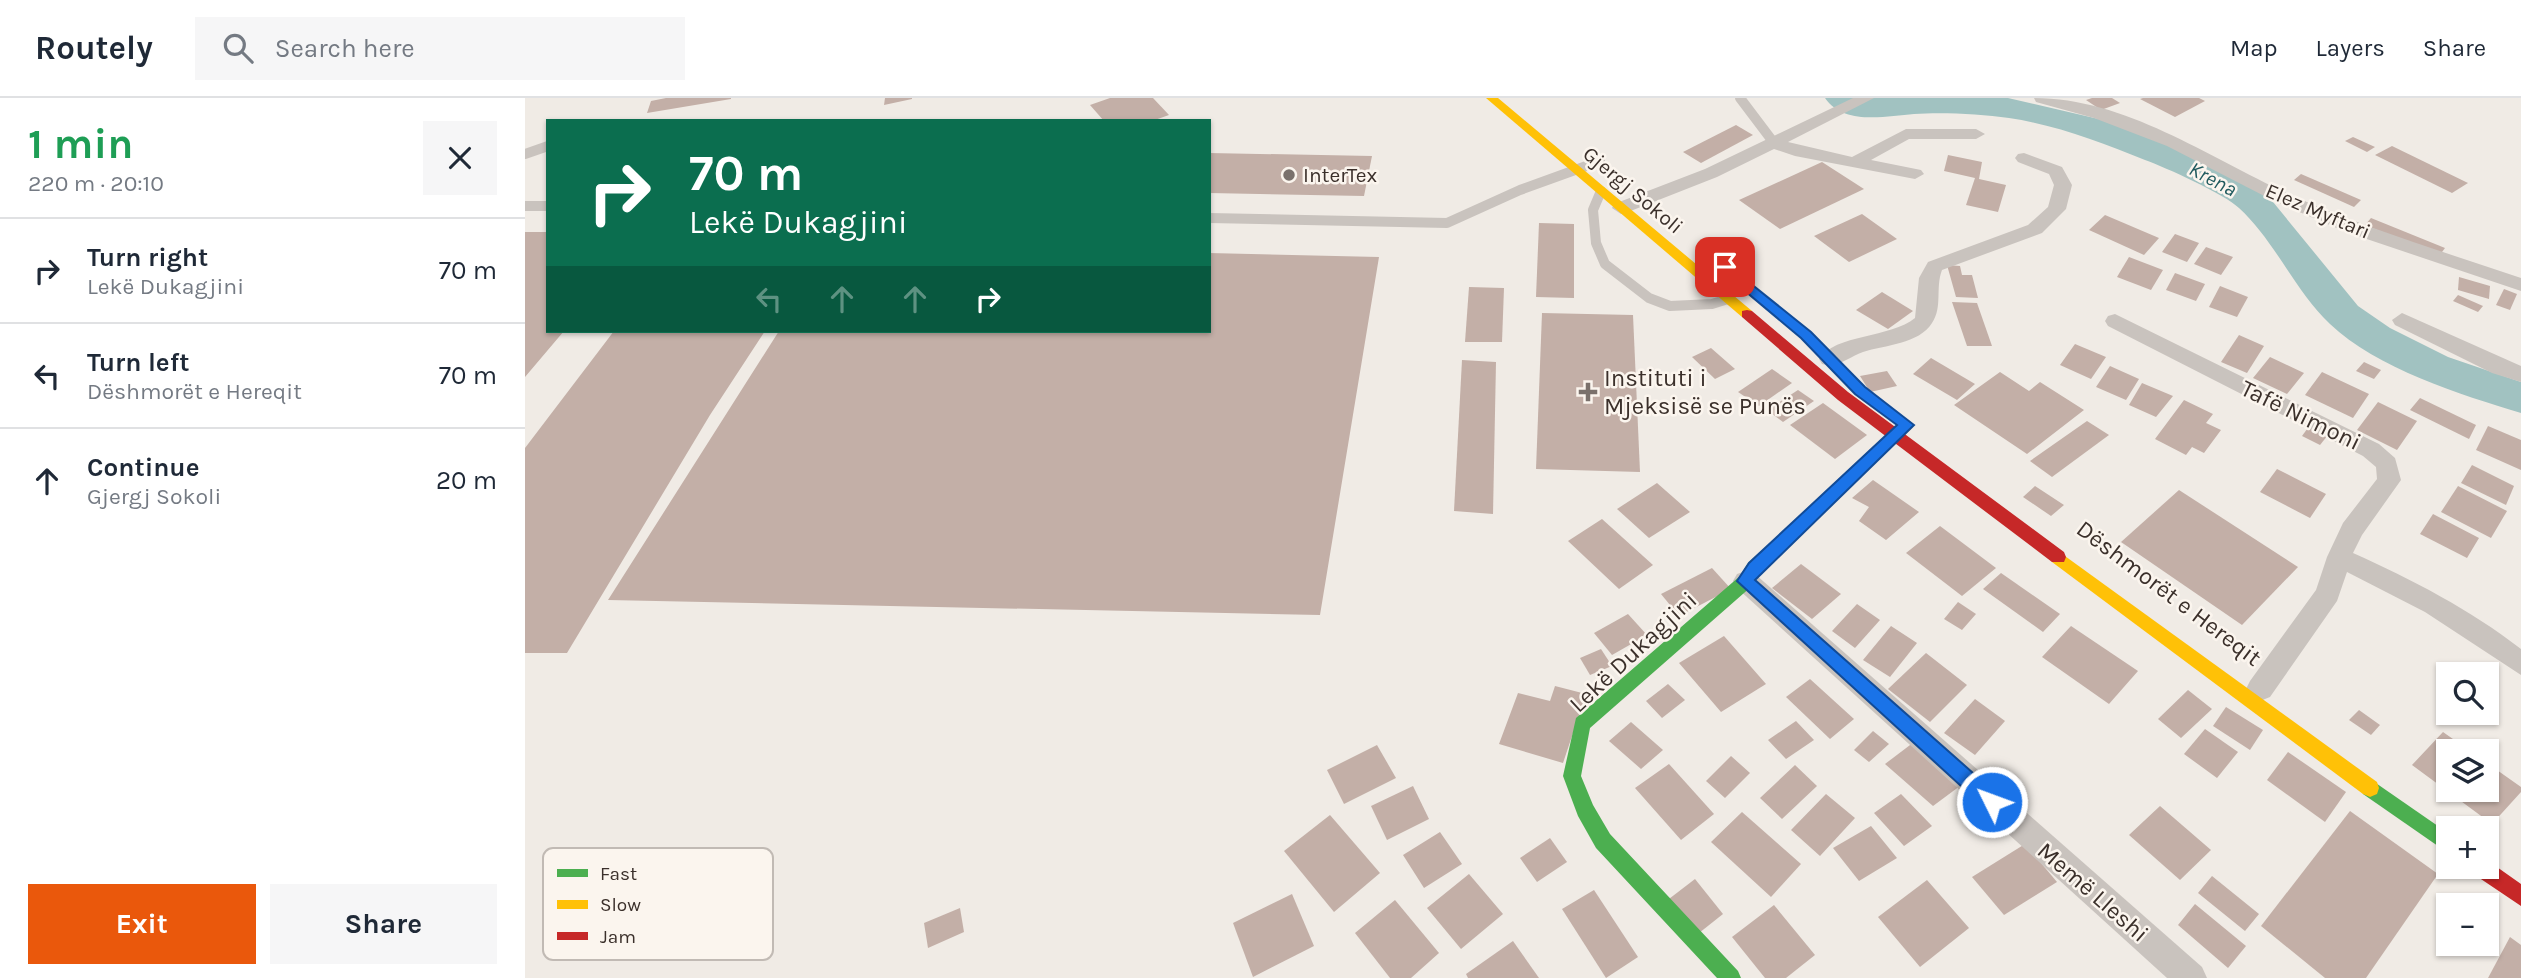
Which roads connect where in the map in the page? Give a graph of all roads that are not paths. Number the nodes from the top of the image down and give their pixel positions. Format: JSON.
{"nodes":[{"id":1,"x":1491,"y":98,"type":"edge"},
{"id":2,"x":1740,"y":98,"type":"edge"},
{"id":3,"x":1866,"y":98,"type":"edge"},
{"id":4,"x":2042,"y":98,"type":"edge"},
{"id":5,"x":1976,"y":134,"type":"dead end"},
{"id":6,"x":1774,"y":142,"type":"junction"},
{"id":7,"x":1580,"y":145,"type":"dead end"},
{"id":8,"x":546,"y":147,"type":"edge"},
{"id":9,"x":525,"y":153,"type":"edge"},
{"id":10,"x":2024,"y":158,"type":"dead end"},
{"id":11,"x":1855,"y":162,"type":"junction"},
{"id":12,"x":1604,"y":165,"type":"joint"},
{"id":13,"x":1575,"y":169,"type":"junction"},
{"id":14,"x":1915,"y":174,"type":"dead end"},
{"id":15,"x":1626,"y":184,"type":"dead end"},
{"id":16,"x":1601,"y":191,"type":"junction"},
{"id":17,"x":1649,"y":203,"type":"junction"},
{"id":18,"x":525,"y":206,"type":"edge"},
{"id":19,"x":546,"y":206,"type":"edge"},
{"id":20,"x":1621,"y":208,"type":"junction"},
{"id":21,"x":1211,"y":218,"type":"edge"},
{"id":22,"x":2521,"y":285,"type":"edge"},
{"id":23,"x":1728,"y":299,"type":"junction"},
{"id":24,"x":2402,"y":320,"type":"dead end"},
{"id":25,"x":2115,"y":321,"type":"dead end"},
{"id":26,"x":1826,"y":355,"type":"joint"},
{"id":27,"x":2521,"y":374,"type":"edge"},
{"id":28,"x":1850,"y":386,"type":"junction"},
{"id":29,"x":1901,"y":430,"type":"junction"},
{"id":30,"x":2339,"y":557,"type":"junction"},
{"id":31,"x":1746,"y":581,"type":"junction"},
{"id":32,"x":2521,"y":664,"type":"edge"},
{"id":33,"x":2260,"y":689,"type":"junction"},
{"id":34,"x":2436,"y":816,"type":"edge"},
{"id":35,"x":2436,"y":835,"type":"edge"},
{"id":36,"x":2499,"y":860,"type":"edge"},
{"id":37,"x":2521,"y":876,"type":"edge"},
{"id":38,"x":2497,"y":879,"type":"edge"},
{"id":39,"x":2521,"y":896,"type":"edge"},
{"id":40,"x":1731,"y":978,"type":"edge"},
{"id":41,"x":2191,"y":978,"type":"edge"}],
"edges":[{"from":1,"to":13,"type":"main road","name":"Gjergj Sokoli"},
{"from":2,"to":6,"type":"lane"},
{"from":3,"to":6,"type":"street"},
{"from":4,"to":22,"type":"street","name":"Elez Myftari"},
{"from":5,"to":11,"type":"street"},
{"from":6,"to":11,"type":"street"},
{"from":6,"to":17,"type":"street"},
{"from":7,"to":12,"type":"main road","name":"Gjergj Sokoli"},
{"from":8,"to":9,"type":"lane"},
{"from":10,"to":26,"type":"street"},
{"from":11,"to":14,"type":"street"},
{"from":12,"to":13,"type":"lane"},
{"from":13,"to":16,"type":"main road","name":"Gjergj Sokoli"},
{"from":13,"to":21,"type":"lane"},
{"from":15,"to":17,"type":"main road","name":"Gjergj Sokoli"},
{"from":16,"to":20,"type":"main road","name":"Gjergj Sokoli"},
{"from":16,"to":23,"type":"lane"},
{"from":17,"to":20,"type":"street"},
{"from":18,"to":19,"type":"lane"},
{"from":20,"to":23,"type":"main road","name":"Gjergj Sokoli"},
{"from":23,"to":28,"type":"main road","name":"Gjergj Sokoli"},
{"from":24,"to":27,"type":"street"},
{"from":25,"to":30,"type":"street","name":"Tafë Nimoni"},
{"from":26,"to":28,"type":"main road"},
{"from":28,"to":29,"type":"main road"},
{"from":29,"to":31,"type":"main road","name":"Lekë Dukagjini"},
{"from":29,"to":33,"type":"main road","name":"Dëshmorët e Hereqit"},
{"from":29,"to":35,"type":"main road"},
{"from":30,"to":32,"type":"street"},
{"from":30,"to":33,"type":"street","name":"Tafë Nimoni"},
{"from":31,"to":40,"type":"main road","name":"Lekë Dukagjini"},
{"from":31,"to":41,"type":"street","name":"Memë Lleshi"},
{"from":33,"to":34,"type":"main road","name":"Dëshmorët e Hereqit"},
{"from":36,"to":37,"type":"main road"},
{"from":38,"to":39,"type":"main road"}]}
